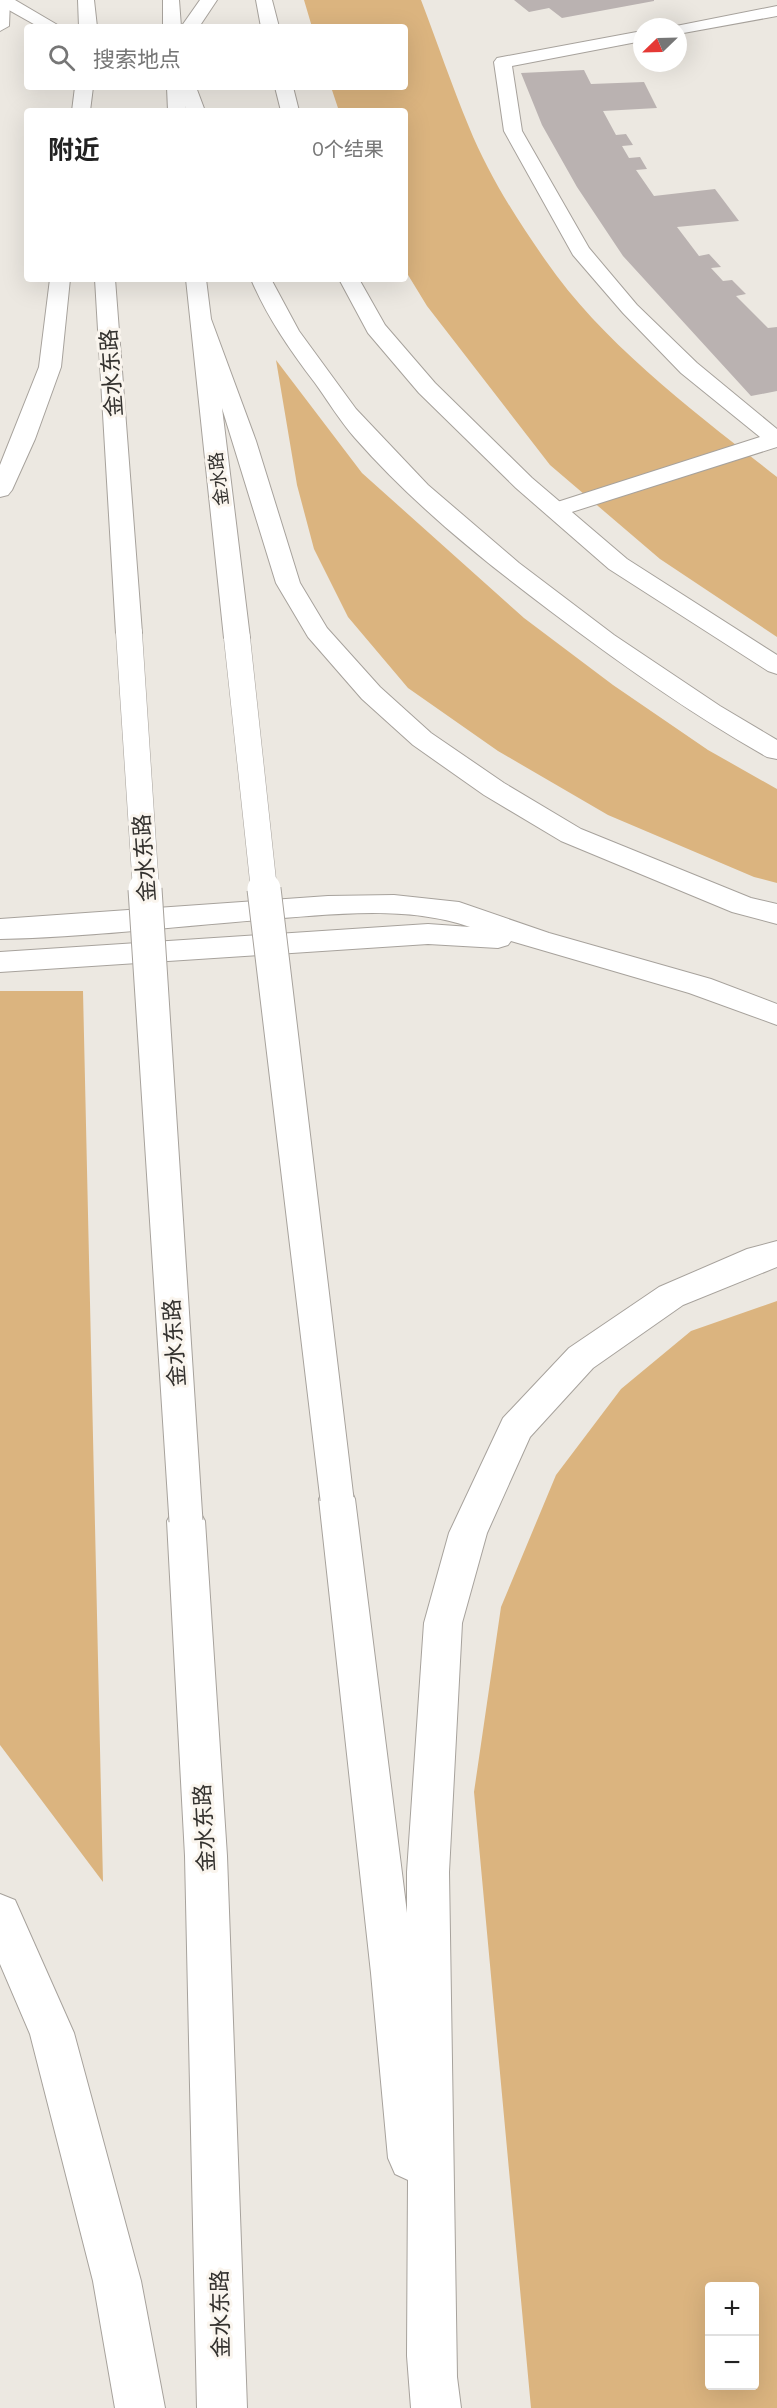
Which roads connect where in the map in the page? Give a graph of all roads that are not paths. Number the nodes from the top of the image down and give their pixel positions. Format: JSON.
{"nodes":[{"id":1,"x":3,"y":0,"type":"edge"},
{"id":2,"x":86,"y":0,"type":"edge"},
{"id":3,"x":171,"y":0,"type":"edge"},
{"id":4,"x":209,"y":0,"type":"edge"},
{"id":5,"x":264,"y":0,"type":"edge"},
{"id":6,"x":777,"y":11,"type":"edge"},
{"id":7,"x":47,"y":24,"type":"edge"},
{"id":8,"x":88,"y":24,"type":"edge"},
{"id":9,"x":172,"y":24,"type":"edge"},
{"id":10,"x":192,"y":24,"type":"edge"},
{"id":11,"x":269,"y":24,"type":"edge"},
{"id":12,"x":0,"y":26,"type":"edge"},
{"id":13,"x":687,"y":27,"type":"edge"},
{"id":14,"x":633,"y":38,"type":"edge"},
{"id":15,"x":84,"y":90,"type":"edge"},
{"id":16,"x":92,"y":90,"type":"edge"},
{"id":17,"x":176,"y":90,"type":"edge"},
{"id":18,"x":188,"y":90,"type":"edge"},
{"id":19,"x":285,"y":90,"type":"edge"},
{"id":20,"x":81,"y":108,"type":"edge"},
{"id":21,"x":94,"y":108,"type":"edge"},
{"id":22,"x":177,"y":108,"type":"edge"},
{"id":23,"x":195,"y":108,"type":"edge"},
{"id":24,"x":289,"y":108,"type":"edge"},
{"id":25,"x":60,"y":282,"type":"edge"},
{"id":26,"x":105,"y":282,"type":"edge"},
{"id":27,"x":196,"y":282,"type":"edge"},
{"id":28,"x":262,"y":282,"type":"edge"},
{"id":29,"x":351,"y":282,"type":"edge"},
{"id":30,"x":201,"y":320,"type":"junction"},
{"id":31,"x":777,"y":439,"type":"edge"},
{"id":32,"x":0,"y":490,"type":"edge"},
{"id":33,"x":556,"y":510,"type":"junction"},
{"id":34,"x":777,"y":666,"type":"edge"},
{"id":35,"x":777,"y":751,"type":"edge"},
{"id":36,"x":777,"y":914,"type":"edge"},
{"id":37,"x":0,"y":929,"type":"edge"},
{"id":38,"x":539,"y":940,"type":"junction"},
{"id":39,"x":0,"y":962,"type":"edge"},
{"id":40,"x":777,"y":1015,"type":"edge"},
{"id":41,"x":777,"y":1254,"type":"edge"},
{"id":42,"x":0,"y":1914,"type":"edge"},
{"id":43,"x":434,"y":2393,"type":"edge"},
{"id":44,"x":140,"y":2408,"type":"edge"},
{"id":45,"x":222,"y":2408,"type":"edge"}],
"edges":[{"from":1,"to":7,"type":"main road"},
{"from":1,"to":12,"type":"main road"},
{"from":2,"to":8,"type":"main road"},
{"from":3,"to":9,"type":"main road"},
{"from":4,"to":10,"type":"main road"},
{"from":5,"to":11,"type":"main road"},
{"from":6,"to":13,"type":"main road"},
{"from":14,"to":31,"type":"main road"},
{"from":15,"to":20,"type":"main road"},
{"from":16,"to":21,"type":"main road"},
{"from":17,"to":22,"type":"main road"},
{"from":18,"to":23,"type":"main road"},
{"from":19,"to":24,"type":"main road"},
{"from":25,"to":32,"type":"main road"},
{"from":26,"to":45,"type":"main road","name":"金水东路","bridge":true},
{"from":27,"to":30,"type":"main road"},
{"from":28,"to":35,"type":"main road"},
{"from":29,"to":33,"type":"main road"},
{"from":30,"to":36,"type":"main road"},
{"from":30,"to":43,"type":"main road","name":"金水路","bridge":true},
{"from":31,"to":33,"type":"main road"},
{"from":33,"to":34,"type":"main road"},
{"from":37,"to":38,"type":"main road"},
{"from":38,"to":39,"type":"main road"},
{"from":38,"to":40,"type":"main road"},
{"from":41,"to":43,"type":"main road"},
{"from":42,"to":44,"type":"main road"}]}
